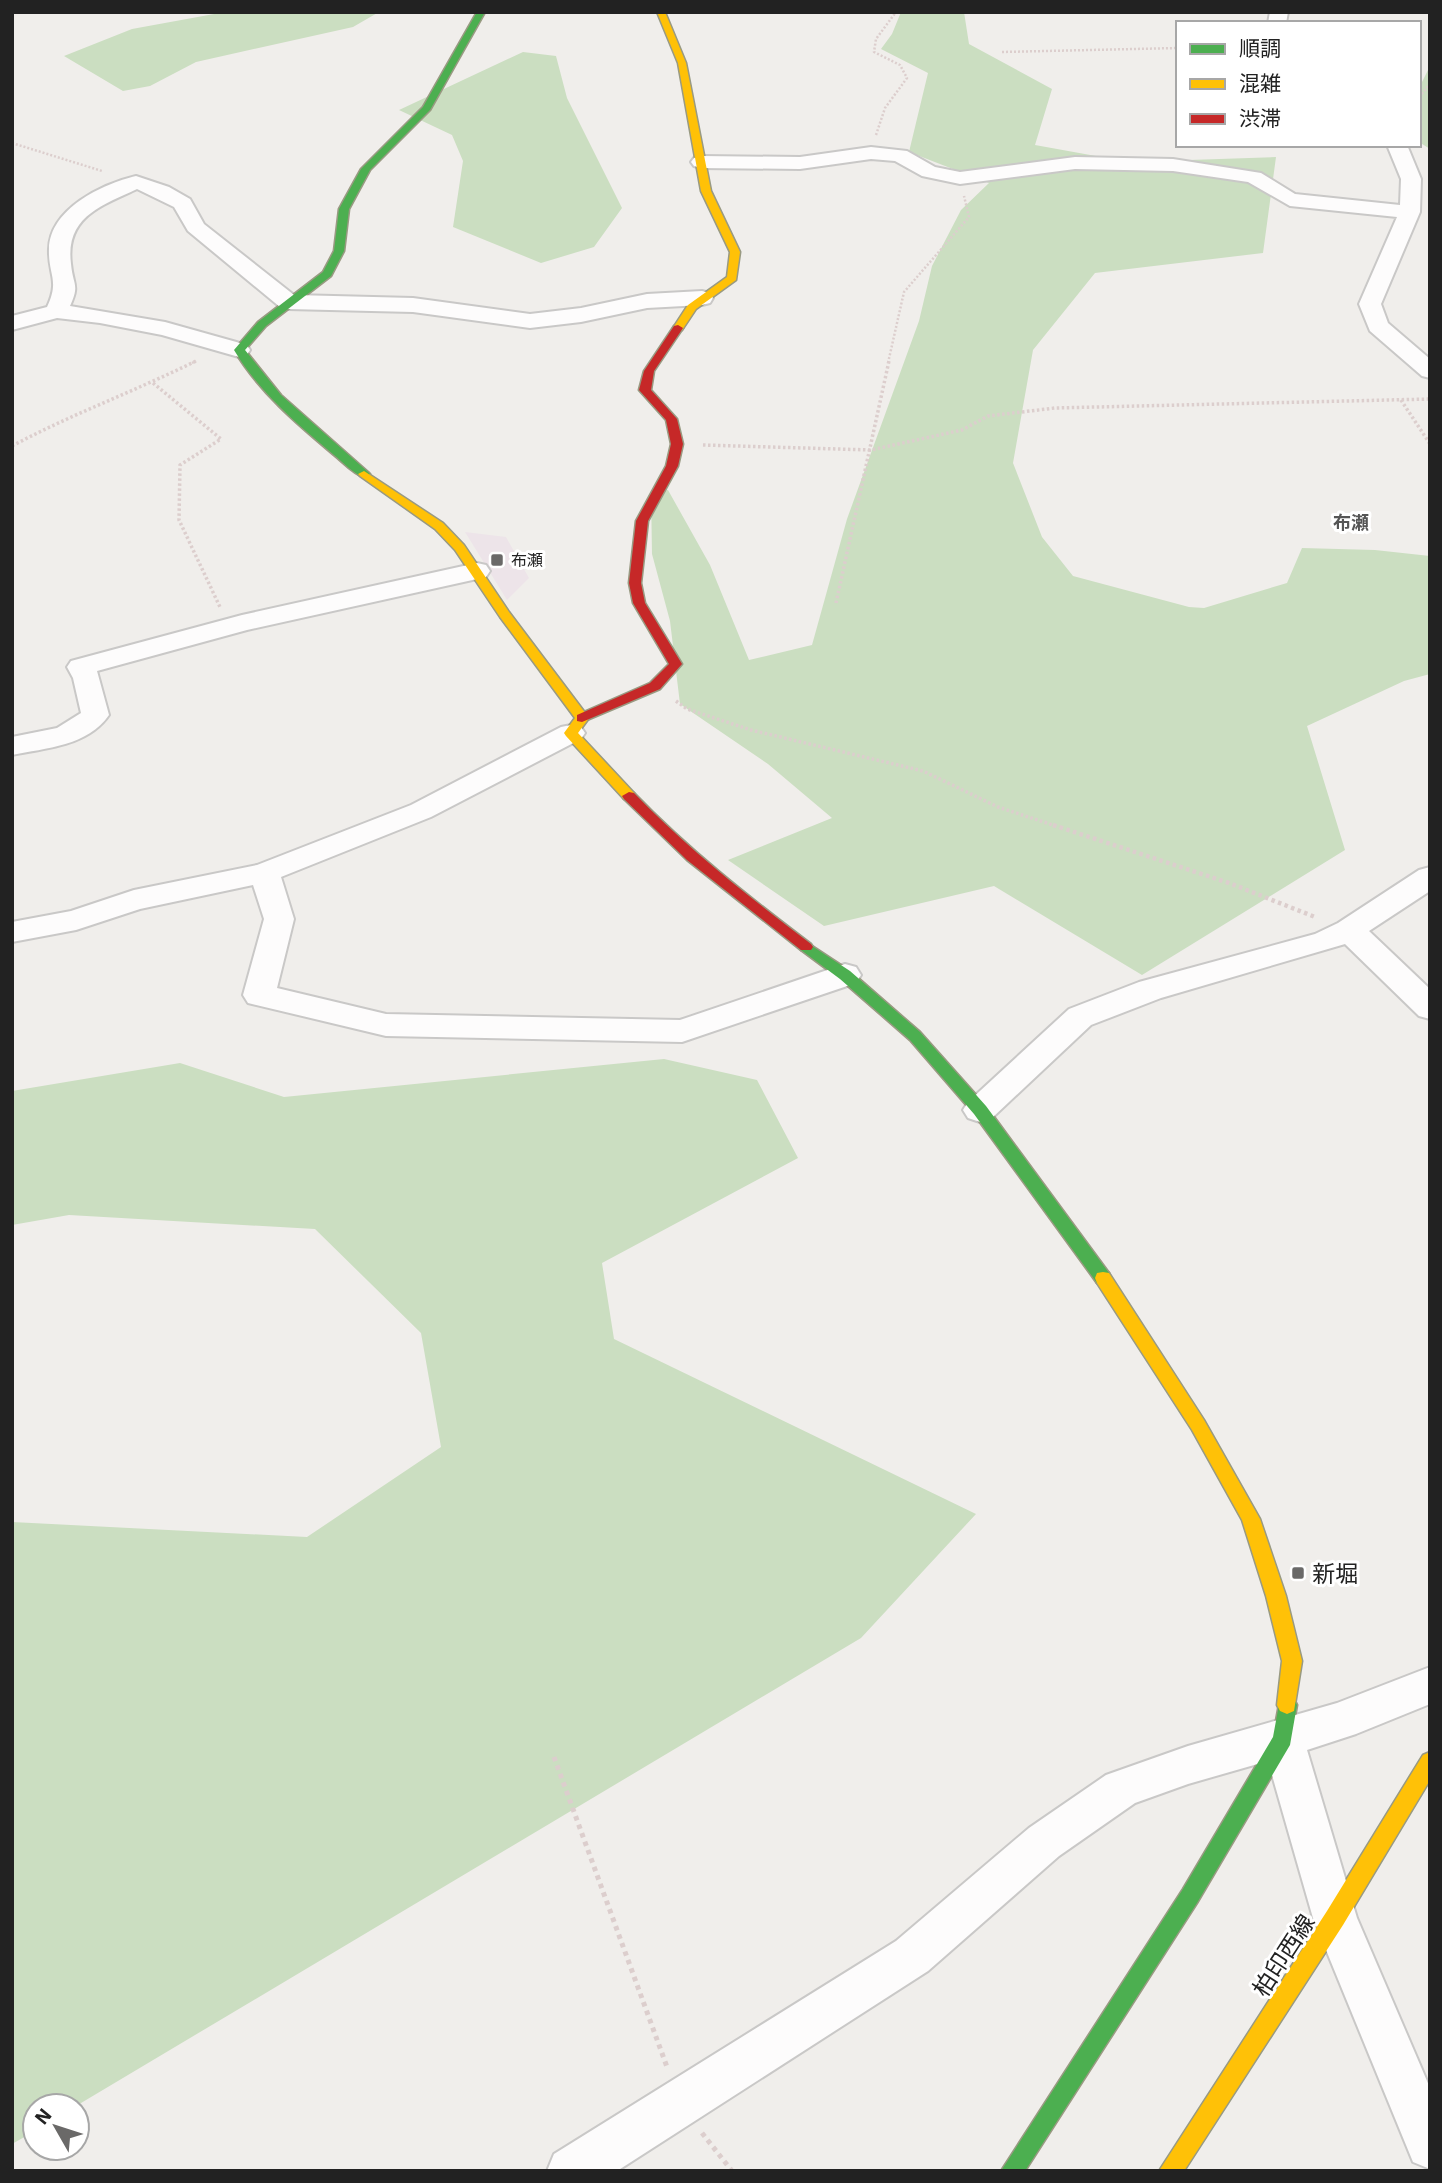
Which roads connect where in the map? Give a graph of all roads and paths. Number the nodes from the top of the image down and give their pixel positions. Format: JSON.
{"nodes":[{"id":1,"x":481,"y":12,"type":"edge"},
{"id":2,"x":661,"y":12,"type":"edge"},
{"id":3,"x":896,"y":12,"type":"edge"},
{"id":4,"x":1176,"y":48,"type":"edge"},
{"id":5,"x":1002,"y":52,"type":"dead end"},
{"id":6,"x":12,"y":143,"type":"edge"},
{"id":7,"x":1398,"y":147,"type":"edge"},
{"id":8,"x":871,"y":153,"type":"junction"},
{"id":9,"x":701,"y":162,"type":"junction"},
{"id":10,"x":960,"y":178,"type":"junction"},
{"id":11,"x":136,"y":182,"type":"junction"},
{"id":12,"x":1410,"y":212,"type":"junction"},
{"id":13,"x":702,"y":298,"type":"junction"},
{"id":14,"x":288,"y":302,"type":"junction"},
{"id":15,"x":56,"y":311,"type":"junction"},
{"id":16,"x":12,"y":323,"type":"edge"},
{"id":17,"x":230,"y":348,"type":"junction"},
{"id":18,"x":1430,"y":371,"type":"edge"},
{"id":19,"x":153,"y":383,"type":"junction"},
{"id":20,"x":1430,"y":399,"type":"edge"},
{"id":21,"x":1401,"y":400,"type":"junction"},
{"id":22,"x":677,"y":444,"type":"junction"},
{"id":23,"x":1430,"y":444,"type":"edge"},
{"id":24,"x":12,"y":446,"type":"edge"},
{"id":25,"x":871,"y":450,"type":"junction"},
{"id":26,"x":477,"y":571,"type":"junction"},
{"id":27,"x":836,"y":603,"type":"dead end"},
{"id":28,"x":229,"y":626,"type":"junction"},
{"id":29,"x":655,"y":686,"type":"junction"},
{"id":30,"x":577,"y":726,"type":"junction"},
{"id":31,"x":12,"y":746,"type":"edge"},
{"id":32,"x":264,"y":873,"type":"junction"},
{"id":33,"x":1430,"y":877,"type":"edge"},
{"id":34,"x":1349,"y":930,"type":"junction"},
{"id":35,"x":12,"y":932,"type":"edge"},
{"id":36,"x":845,"y":975,"type":"junction"},
{"id":37,"x":1430,"y":1008,"type":"edge"},
{"id":38,"x":981,"y":1110,"type":"junction"},
{"id":39,"x":1430,"y":1685,"type":"edge"},
{"id":40,"x":1283,"y":1739,"type":"junction"},
{"id":41,"x":554,"y":1757,"type":"dead end"},
{"id":42,"x":1430,"y":1761,"type":"edge"},
{"id":43,"x":1335,"y":1918,"type":"junction"},
{"id":44,"x":681,"y":2104,"type":"junction"},
{"id":45,"x":1430,"y":2145,"type":"edge"},
{"id":46,"x":571,"y":2171,"type":"edge"},
{"id":47,"x":732,"y":2171,"type":"edge"},
{"id":48,"x":1012,"y":2171,"type":"edge"},
{"id":49,"x":1170,"y":2171,"type":"edge"}],
"edges":[{"from":1,"to":14,"type":"street"},
{"from":2,"to":9,"type":"street"},
{"from":3,"to":8,"type":"path"},
{"from":4,"to":5,"type":"path"},
{"from":6,"to":11,"type":"path"},
{"from":7,"to":12,"type":"street"},
{"from":8,"to":9,"type":"street"},
{"from":8,"to":10,"type":"street"},
{"from":9,"to":13,"type":"street"},
{"from":10,"to":12,"type":"street"},
{"from":10,"to":25,"type":"path"},
{"from":11,"to":14,"type":"street"},
{"from":11,"to":15,"type":"street"},
{"from":12,"to":18,"type":"street"},
{"from":13,"to":14,"type":"street"},
{"from":13,"to":22,"type":"street"},
{"from":14,"to":17,"type":"street"},
{"from":15,"to":16,"type":"street"},
{"from":15,"to":17,"type":"street"},
{"from":17,"to":19,"type":"path"},
{"from":17,"to":26,"type":"street"},
{"from":19,"to":24,"type":"path"},
{"from":19,"to":28,"type":"path"},
{"from":20,"to":21,"type":"path"},
{"from":21,"to":23,"type":"path"},
{"from":21,"to":25,"type":"path"},
{"from":22,"to":25,"type":"path"},
{"from":22,"to":29,"type":"street"},
{"from":25,"to":27,"type":"path"},
{"from":26,"to":28,"type":"street"},
{"from":26,"to":30,"type":"street"},
{"from":28,"to":31,"type":"street"},
{"from":29,"to":30,"type":"street"},
{"from":29,"to":34,"type":"path"},
{"from":30,"to":32,"type":"street"},
{"from":30,"to":36,"type":"street"},
{"from":32,"to":35,"type":"street"},
{"from":32,"to":36,"type":"street"},
{"from":33,"to":34,"type":"street"},
{"from":34,"to":37,"type":"street"},
{"from":34,"to":38,"type":"street"},
{"from":36,"to":38,"type":"street"},
{"from":38,"to":40,"type":"street"},
{"from":39,"to":40,"type":"street"},
{"from":40,"to":43,"type":"street"},
{"from":40,"to":44,"type":"street"},
{"from":40,"to":48,"type":"street"},
{"from":41,"to":44,"type":"path"},
{"from":42,"to":43,"type":"street","name":"柏印西線"},
{"from":43,"to":45,"type":"street"},
{"from":43,"to":49,"type":"street","name":"柏印西線"},
{"from":44,"to":46,"type":"street"},
{"from":44,"to":47,"type":"path"}]}
